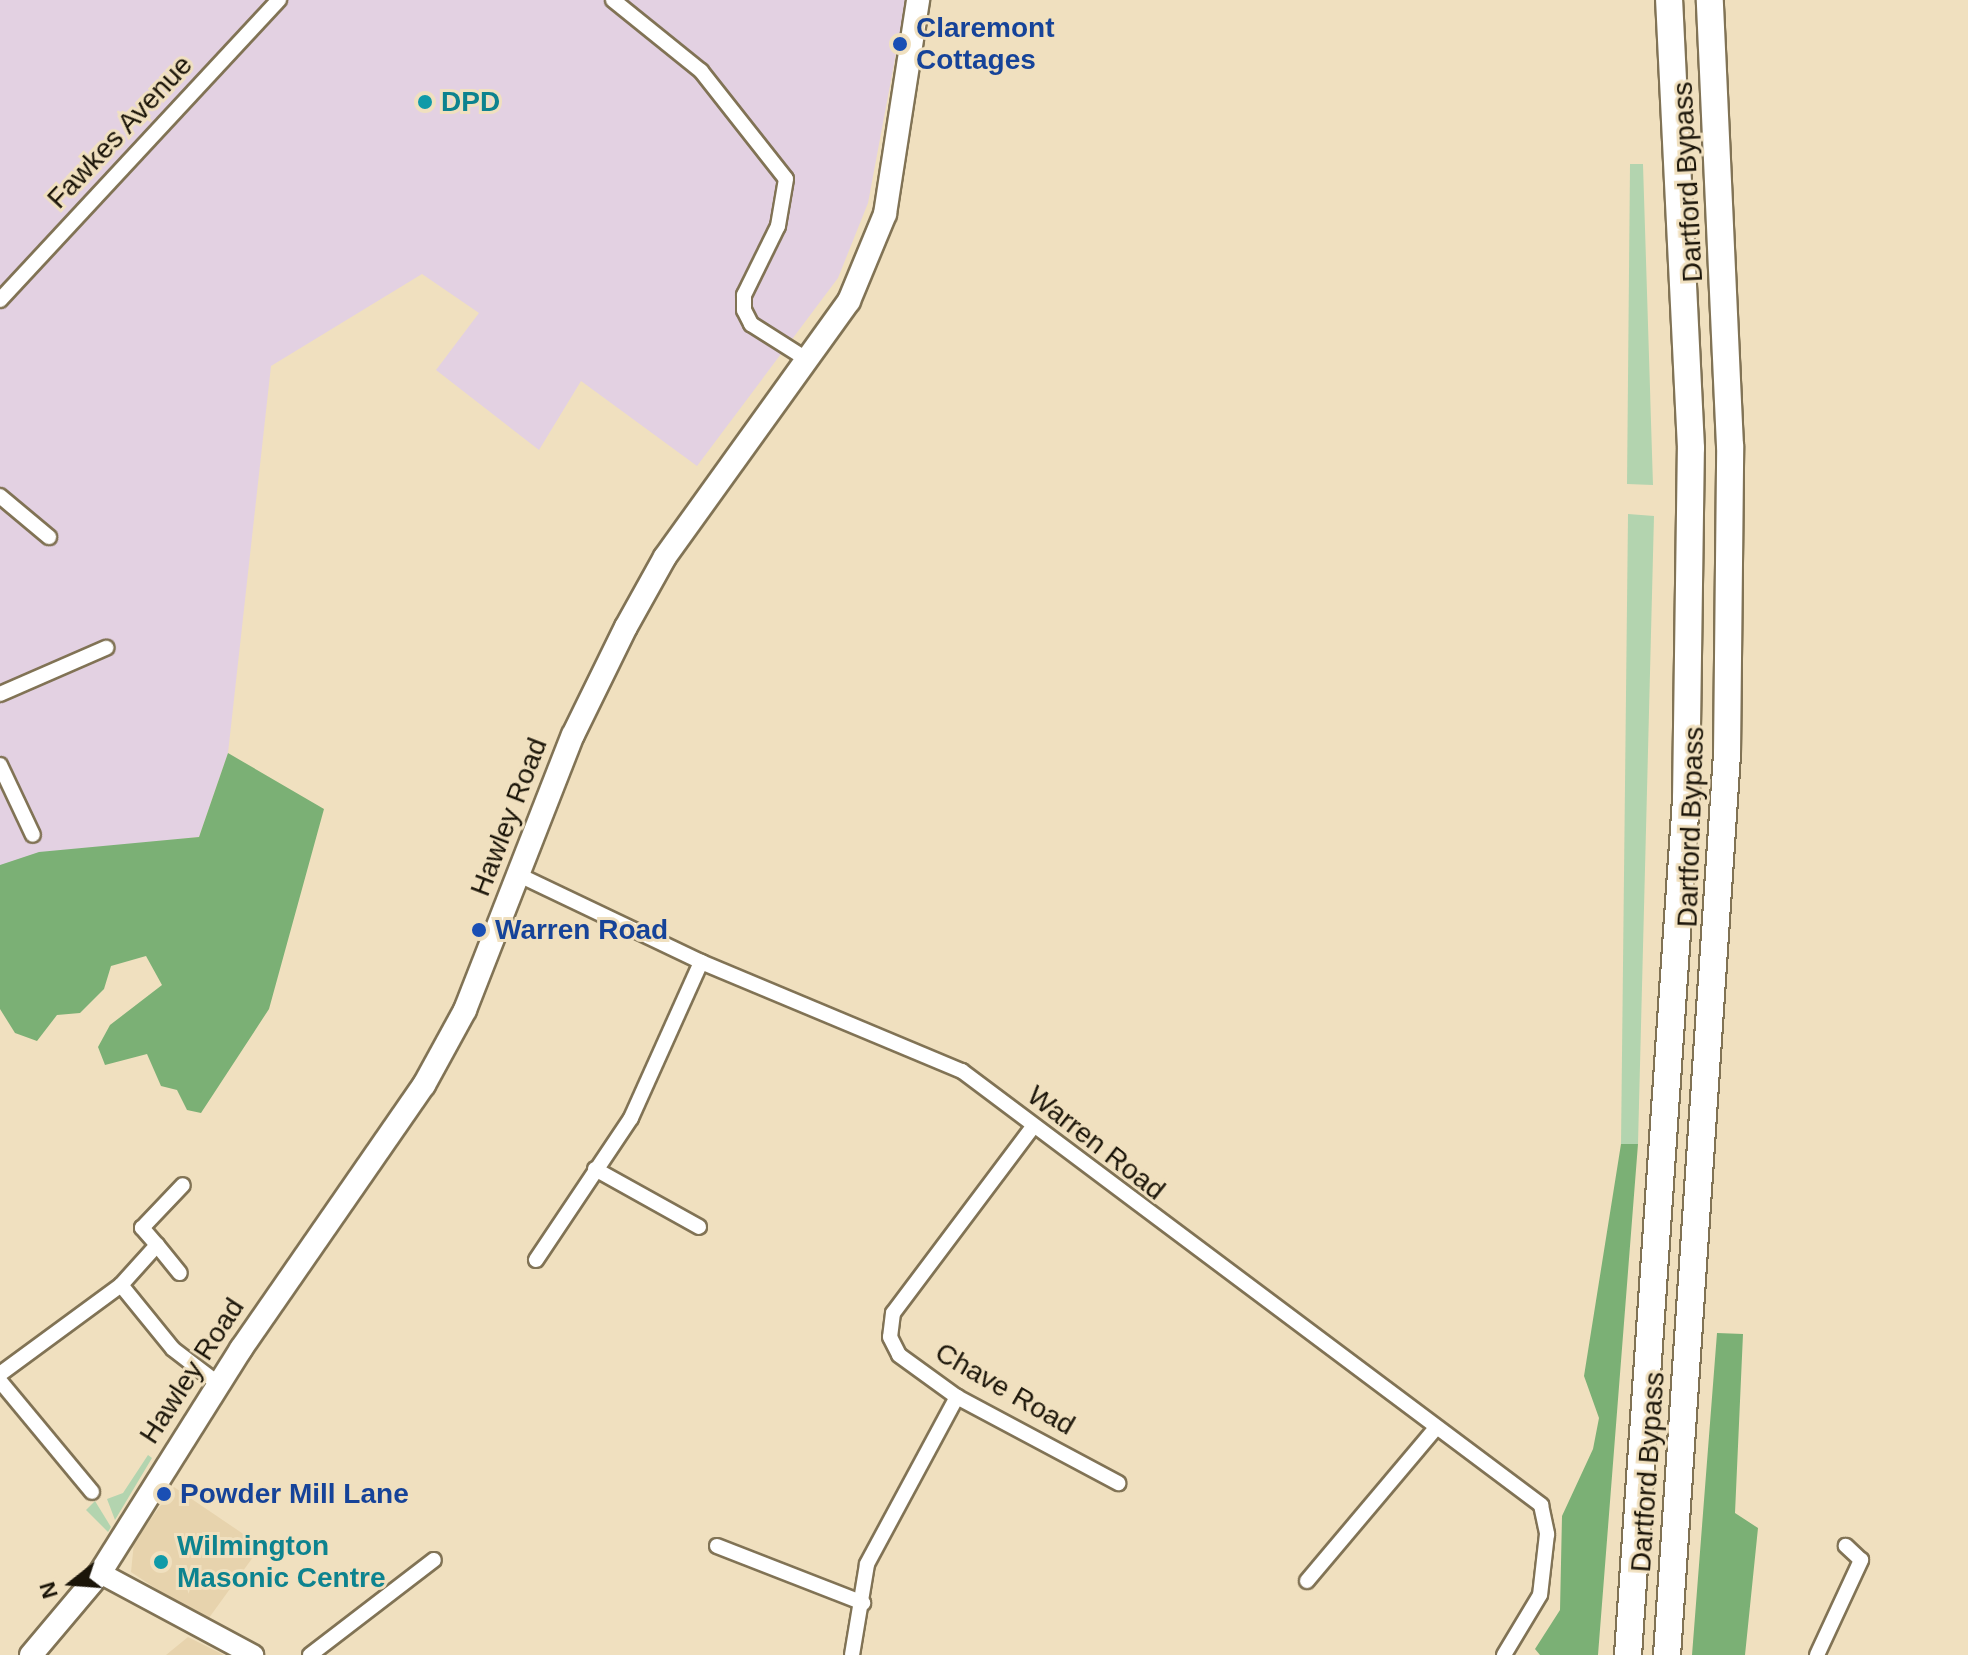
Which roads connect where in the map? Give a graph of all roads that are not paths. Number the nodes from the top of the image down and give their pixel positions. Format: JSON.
{"nodes":[{"id":1,"x":279,"y":0,"type":"edge"},
{"id":2,"x":613,"y":0,"type":"edge"},
{"id":3,"x":918,"y":0,"type":"edge"},
{"id":4,"x":1669,"y":0,"type":"edge"},
{"id":5,"x":1710,"y":0,"type":"edge"},
{"id":6,"x":0,"y":300,"type":"edge"},
{"id":7,"x":808,"y":360,"type":"junction"},
{"id":8,"x":0,"y":496,"type":"edge"},
{"id":9,"x":49,"y":537,"type":"dead end"},
{"id":10,"x":106,"y":648,"type":"dead end"},
{"id":11,"x":0,"y":694,"type":"edge"},
{"id":12,"x":0,"y":765,"type":"edge"},
{"id":13,"x":33,"y":835,"type":"dead end"},
{"id":14,"x":519,"y":875,"type":"junction"},
{"id":15,"x":701,"y":962,"type":"junction"},
{"id":16,"x":1032,"y":1128,"type":"junction"},
{"id":17,"x":595,"y":1169,"type":"junction"},
{"id":18,"x":183,"y":1185,"type":"dead end"},
{"id":19,"x":699,"y":1227,"type":"dead end"},
{"id":20,"x":157,"y":1245,"type":"junction"},
{"id":21,"x":536,"y":1260,"type":"dead end"},
{"id":22,"x":180,"y":1273,"type":"dead end"},
{"id":23,"x":121,"y":1285,"type":"junction"},
{"id":24,"x":0,"y":1374,"type":"edge"},
{"id":25,"x":0,"y":1381,"type":"edge"},
{"id":26,"x":220,"y":1385,"type":"junction"},
{"id":27,"x":957,"y":1397,"type":"junction"},
{"id":28,"x":1435,"y":1429,"type":"junction"},
{"id":29,"x":1118,"y":1483,"type":"dead end"},
{"id":30,"x":92,"y":1492,"type":"dead end"},
{"id":31,"x":717,"y":1546,"type":"dead end"},
{"id":32,"x":1846,"y":1546,"type":"dead end"},
{"id":33,"x":434,"y":1560,"type":"dead end"},
{"id":34,"x":100,"y":1573,"type":"junction"},
{"id":35,"x":1307,"y":1581,"type":"dead end"},
{"id":36,"x":863,"y":1603,"type":"junction"},
{"id":37,"x":31,"y":1655,"type":"edge"},
{"id":38,"x":253,"y":1655,"type":"edge"},
{"id":39,"x":310,"y":1655,"type":"edge"},
{"id":40,"x":852,"y":1655,"type":"edge"},
{"id":41,"x":1504,"y":1655,"type":"edge"},
{"id":42,"x":1628,"y":1655,"type":"edge"},
{"id":43,"x":1667,"y":1655,"type":"edge"},
{"id":44,"x":1817,"y":1655,"type":"edge"}],
"edges":[{"from":1,"to":6,"type":"street","name":"Fawkes Avenue"},
{"from":2,"to":7,"type":"street"},
{"from":3,"to":7,"type":"main road","name":"Hawley Road"},
{"from":4,"to":42,"type":"highway","name":"Dartford Bypass"},
{"from":5,"to":43,"type":"highway","name":"Dartford Bypass"},
{"from":7,"to":14,"type":"main road","name":"Hawley Road"},
{"from":8,"to":9,"type":"street"},
{"from":10,"to":11,"type":"street"},
{"from":12,"to":13,"type":"street"},
{"from":14,"to":15,"type":"street","name":"Warren Road"},
{"from":14,"to":26,"type":"main road","name":"Hawley Road"},
{"from":15,"to":16,"type":"street","name":"Warren Road"},
{"from":15,"to":17,"type":"street"},
{"from":16,"to":27,"type":"street","name":"Chave Road"},
{"from":16,"to":28,"type":"street","name":"Warren Road"},
{"from":17,"to":19,"type":"street"},
{"from":17,"to":21,"type":"street"},
{"from":18,"to":20,"type":"street"},
{"from":20,"to":22,"type":"street"},
{"from":20,"to":23,"type":"street"},
{"from":23,"to":24,"type":"street"},
{"from":23,"to":26,"type":"street"},
{"from":25,"to":30,"type":"street"},
{"from":26,"to":34,"type":"main road","name":"Hawley Road"},
{"from":27,"to":29,"type":"street","name":"Chave Road"},
{"from":27,"to":36,"type":"street"},
{"from":28,"to":35,"type":"street"},
{"from":28,"to":41,"type":"street","name":"Warren Road"},
{"from":31,"to":36,"type":"street"},
{"from":32,"to":44,"type":"street"},
{"from":33,"to":39,"type":"street"},
{"from":34,"to":37,"type":"main road","name":"Hawley Road"},
{"from":34,"to":38,"type":"main road"},
{"from":36,"to":40,"type":"street"}]}
